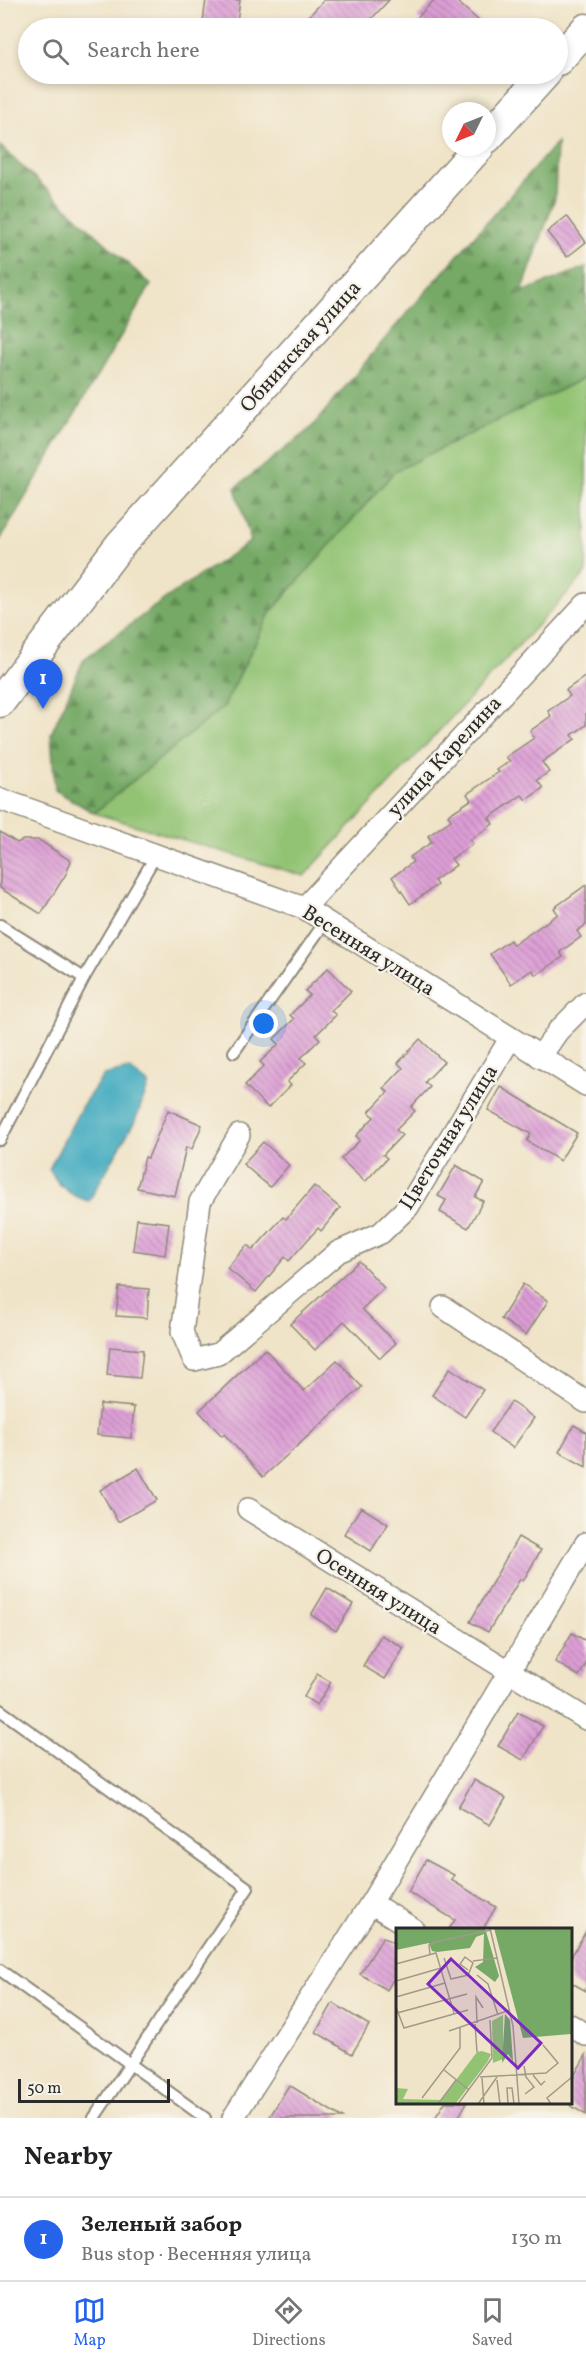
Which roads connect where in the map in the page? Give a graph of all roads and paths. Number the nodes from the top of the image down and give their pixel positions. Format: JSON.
{"nodes":[{"id":1,"x":586,"y":29,"type":"edge"},
{"id":2,"x":568,"y":49,"type":"edge"},
{"id":3,"x":536,"y":84,"type":"edge"},
{"id":4,"x":496,"y":128,"type":"edge"},
{"id":5,"x":471,"y":156,"type":"edge"},
{"id":6,"x":586,"y":604,"type":"edge"},
{"id":7,"x":0,"y":702,"type":"edge"},
{"id":8,"x":0,"y":799,"type":"edge"},
{"id":9,"x":156,"y":855,"type":"junction"},
{"id":10,"x":304,"y":908,"type":"junction"},
{"id":11,"x":325,"y":922,"type":"junction"},
{"id":12,"x":0,"y":925,"type":"edge"},
{"id":13,"x":84,"y":978,"type":"junction"},
{"id":14,"x":586,"y":1003,"type":"edge"},
{"id":15,"x":510,"y":1038,"type":"junction"},
{"id":16,"x":234,"y":1052,"type":"dead end"},
{"id":17,"x":540,"y":1057,"type":"junction"},
{"id":18,"x":586,"y":1085,"type":"edge"},
{"id":19,"x":239,"y":1136,"type":"dead end"},
{"id":20,"x":0,"y":1140,"type":"edge"},
{"id":21,"x":442,"y":1307,"type":"dead end"},
{"id":22,"x":586,"y":1402,"type":"edge"},
{"id":23,"x":248,"y":1509,"type":"dead end"},
{"id":24,"x":586,"y":1543,"type":"edge"},
{"id":25,"x":510,"y":1673,"type":"junction"},
{"id":26,"x":0,"y":1710,"type":"edge"},
{"id":27,"x":586,"y":1719,"type":"edge"},
{"id":28,"x":371,"y":1903,"type":"junction"},
{"id":29,"x":411,"y":1928,"type":"edge"},
{"id":30,"x":0,"y":1970,"type":"edge"},
{"id":31,"x":571,"y":2026,"type":"edge"},
{"id":32,"x":586,"y":2035,"type":"edge"},
{"id":33,"x":131,"y":2064,"type":"junction"},
{"id":34,"x":94,"y":2118,"type":"edge"},
{"id":35,"x":206,"y":2118,"type":"edge"},
{"id":36,"x":233,"y":2118,"type":"edge"}],
"edges":[{"from":1,"to":2,"type":"street"},
{"from":3,"to":4,"type":"street"},
{"from":5,"to":7,"type":"street","name":"Обнинская улица"},
{"from":6,"to":10,"type":"street","name":"улица Карелина"},
{"from":8,"to":9,"type":"street","name":"Весенняя улица"},
{"from":9,"to":10,"type":"street","name":"Весенняя улица"},
{"from":9,"to":13,"type":"lane"},
{"from":10,"to":11,"type":"street","name":"Весенняя улица"},
{"from":11,"to":15,"type":"street","name":"Весенняя улица"},
{"from":11,"to":16,"type":"lane"},
{"from":12,"to":13,"type":"lane"},
{"from":13,"to":20,"type":"lane"},
{"from":14,"to":17,"type":"street"},
{"from":15,"to":17,"type":"street","name":"Весенняя улица"},
{"from":15,"to":19,"type":"street","name":"Цветочная улица"},
{"from":17,"to":18,"type":"street","name":"Весенняя улица"},
{"from":21,"to":22,"type":"street"},
{"from":23,"to":25,"type":"street","name":"Осенняя улица"},
{"from":24,"to":25,"type":"street"},
{"from":25,"to":27,"type":"street","name":"Осенняя улица"},
{"from":25,"to":28,"type":"street"},
{"from":26,"to":33,"type":"lane"},
{"from":28,"to":29,"type":"street"},
{"from":28,"to":36,"type":"street"},
{"from":30,"to":33,"type":"lane"},
{"from":31,"to":32,"type":"street"},
{"from":33,"to":34,"type":"lane"},
{"from":33,"to":35,"type":"lane"}]}
